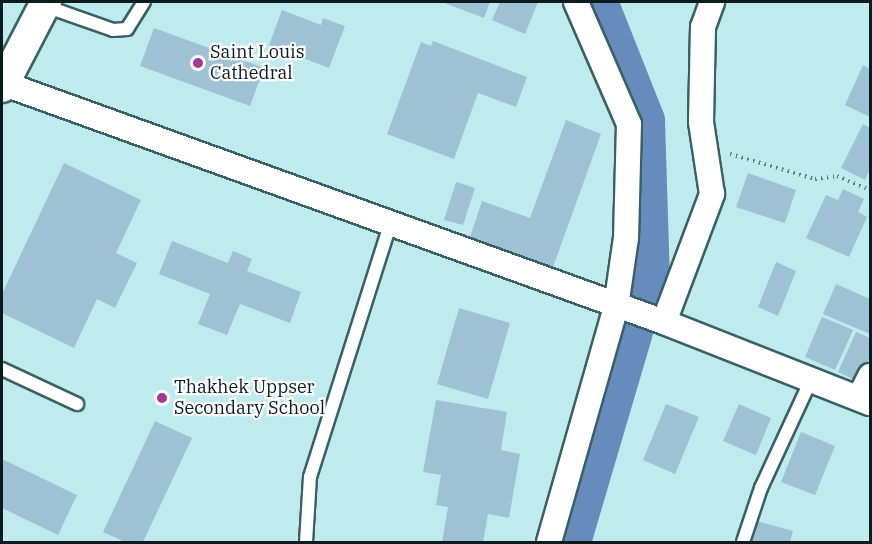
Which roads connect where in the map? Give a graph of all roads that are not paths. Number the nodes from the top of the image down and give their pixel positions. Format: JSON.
{"nodes":[{"id":1,"x":144,"y":2,"type":"edge"},
{"id":2,"x":576,"y":2,"type":"edge"},
{"id":3,"x":712,"y":2,"type":"edge"},
{"id":4,"x":45,"y":3,"type":"edge"},
{"id":5,"x":2,"y":85,"type":"edge"},
{"id":6,"x":390,"y":225,"type":"junction"},
{"id":7,"x":616,"y":307,"type":"junction"},
{"id":8,"x":664,"y":322,"type":"junction"},
{"id":9,"x":2,"y":369,"type":"edge"},
{"id":10,"x":870,"y":376,"type":"edge"},
{"id":11,"x":811,"y":380,"type":"junction"},
{"id":12,"x":865,"y":401,"type":"edge"},
{"id":13,"x":77,"y":404,"type":"dead end"},
{"id":14,"x":306,"y":543,"type":"edge"},
{"id":15,"x":549,"y":543,"type":"edge"},
{"id":16,"x":743,"y":543,"type":"edge"}],
"edges":[{"from":1,"to":4,"type":"lane"},
{"from":2,"to":7,"type":"street"},
{"from":3,"to":8,"type":"street"},
{"from":4,"to":5,"type":"street"},
{"from":5,"to":6,"type":"street"},
{"from":6,"to":7,"type":"street"},
{"from":6,"to":14,"type":"lane"},
{"from":7,"to":8,"type":"street"},
{"from":7,"to":15,"type":"street"},
{"from":8,"to":11,"type":"street"},
{"from":9,"to":13,"type":"lane"},
{"from":10,"to":12,"type":"street"},
{"from":11,"to":12,"type":"street"},
{"from":11,"to":16,"type":"lane"}]}
